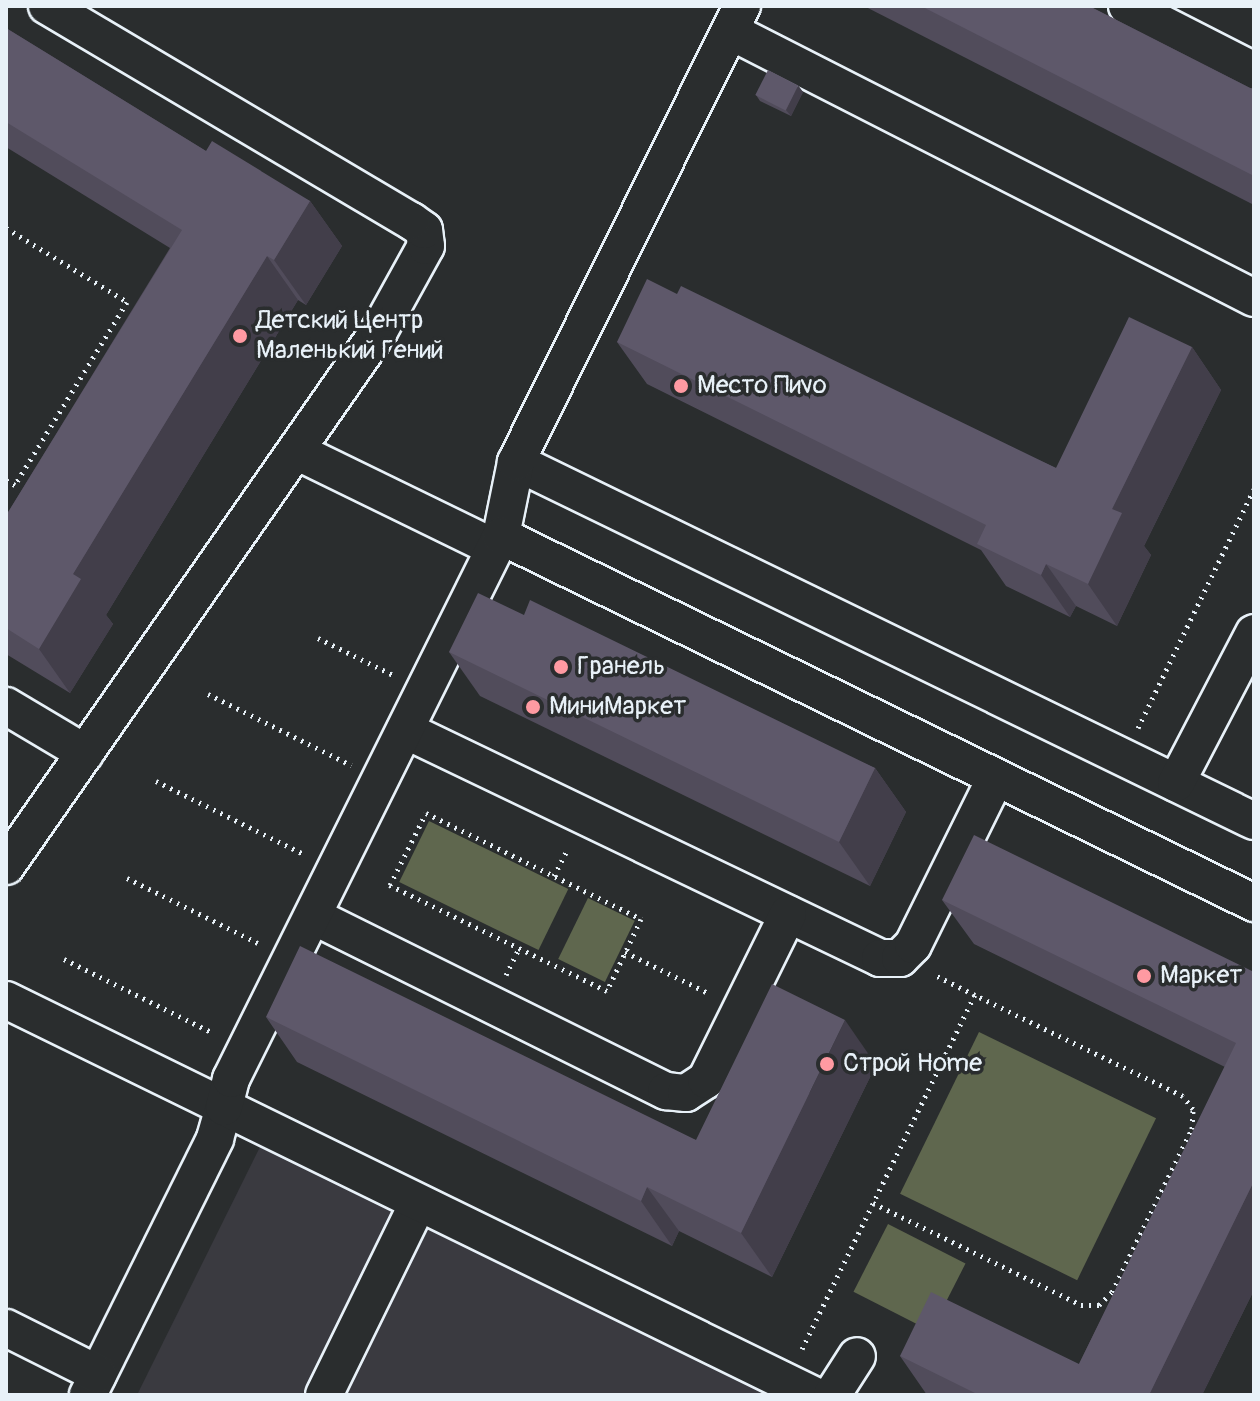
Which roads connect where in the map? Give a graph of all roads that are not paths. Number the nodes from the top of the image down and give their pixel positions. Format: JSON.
{"nodes":[{"id":1,"x":47,"y":6,"type":"edge"},
{"id":2,"x":1127,"y":6,"type":"edge"},
{"id":3,"x":736,"y":19,"type":"edge"},
{"id":4,"x":1254,"y":71,"type":"edge"},
{"id":5,"x":1254,"y":298,"type":"edge"},
{"id":6,"x":296,"y":451,"type":"junction"},
{"id":7,"x":516,"y":462,"type":"junction"},
{"id":8,"x":498,"y":542,"type":"junction"},
{"id":9,"x":1254,"y":633,"type":"edge"},
{"id":10,"x":6,"y":706,"type":"edge"},
{"id":11,"x":405,"y":730,"type":"junction"},
{"id":12,"x":85,"y":753,"type":"junction"},
{"id":13,"x":996,"y":777,"type":"junction"},
{"id":14,"x":1176,"y":783,"type":"junction"},
{"id":15,"x":1254,"y":821,"type":"edge"},
{"id":16,"x":12,"y":843,"type":"edge"},
{"id":17,"x":1254,"y":903,"type":"edge"},
{"id":18,"x":788,"y":914,"type":"junction"},
{"id":19,"x":313,"y":916,"type":"junction"},
{"id":20,"x":6,"y":1000,"type":"edge"},
{"id":21,"x":224,"y":1107,"type":"junction"},
{"id":22,"x":418,"y":1203,"type":"junction"},
{"id":23,"x":6,"y":1328,"type":"edge"},
{"id":24,"x":857,"y":1356,"type":"dead end"},
{"id":25,"x":93,"y":1384,"type":"edge"},
{"id":26,"x":778,"y":1386,"type":"edge"},
{"id":27,"x":324,"y":1395,"type":"edge"},
{"id":28,"x":832,"y":1395,"type":"edge"}],
"edges":[{"from":1,"to":6,"type":"lane"},
{"from":2,"to":4,"type":"lane"},
{"from":3,"to":5,"type":"lane"},
{"from":3,"to":7,"type":"lane"},
{"from":6,"to":8,"type":"lane"},
{"from":6,"to":12,"type":"lane"},
{"from":7,"to":8,"type":"lane"},
{"from":7,"to":14,"type":"lane"},
{"from":8,"to":11,"type":"lane"},
{"from":8,"to":13,"type":"lane"},
{"from":9,"to":14,"type":"lane"},
{"from":10,"to":12,"type":"lane"},
{"from":11,"to":18,"type":"lane"},
{"from":11,"to":19,"type":"lane"},
{"from":12,"to":16,"type":"lane"},
{"from":13,"to":17,"type":"lane"},
{"from":13,"to":18,"type":"lane"},
{"from":14,"to":15,"type":"lane"},
{"from":18,"to":19,"type":"lane"},
{"from":19,"to":21,"type":"lane"},
{"from":20,"to":21,"type":"lane"},
{"from":21,"to":22,"type":"lane"},
{"from":21,"to":25,"type":"lane"},
{"from":22,"to":26,"type":"lane"},
{"from":22,"to":27,"type":"lane"},
{"from":23,"to":25,"type":"lane"},
{"from":24,"to":28,"type":"lane"}]}
